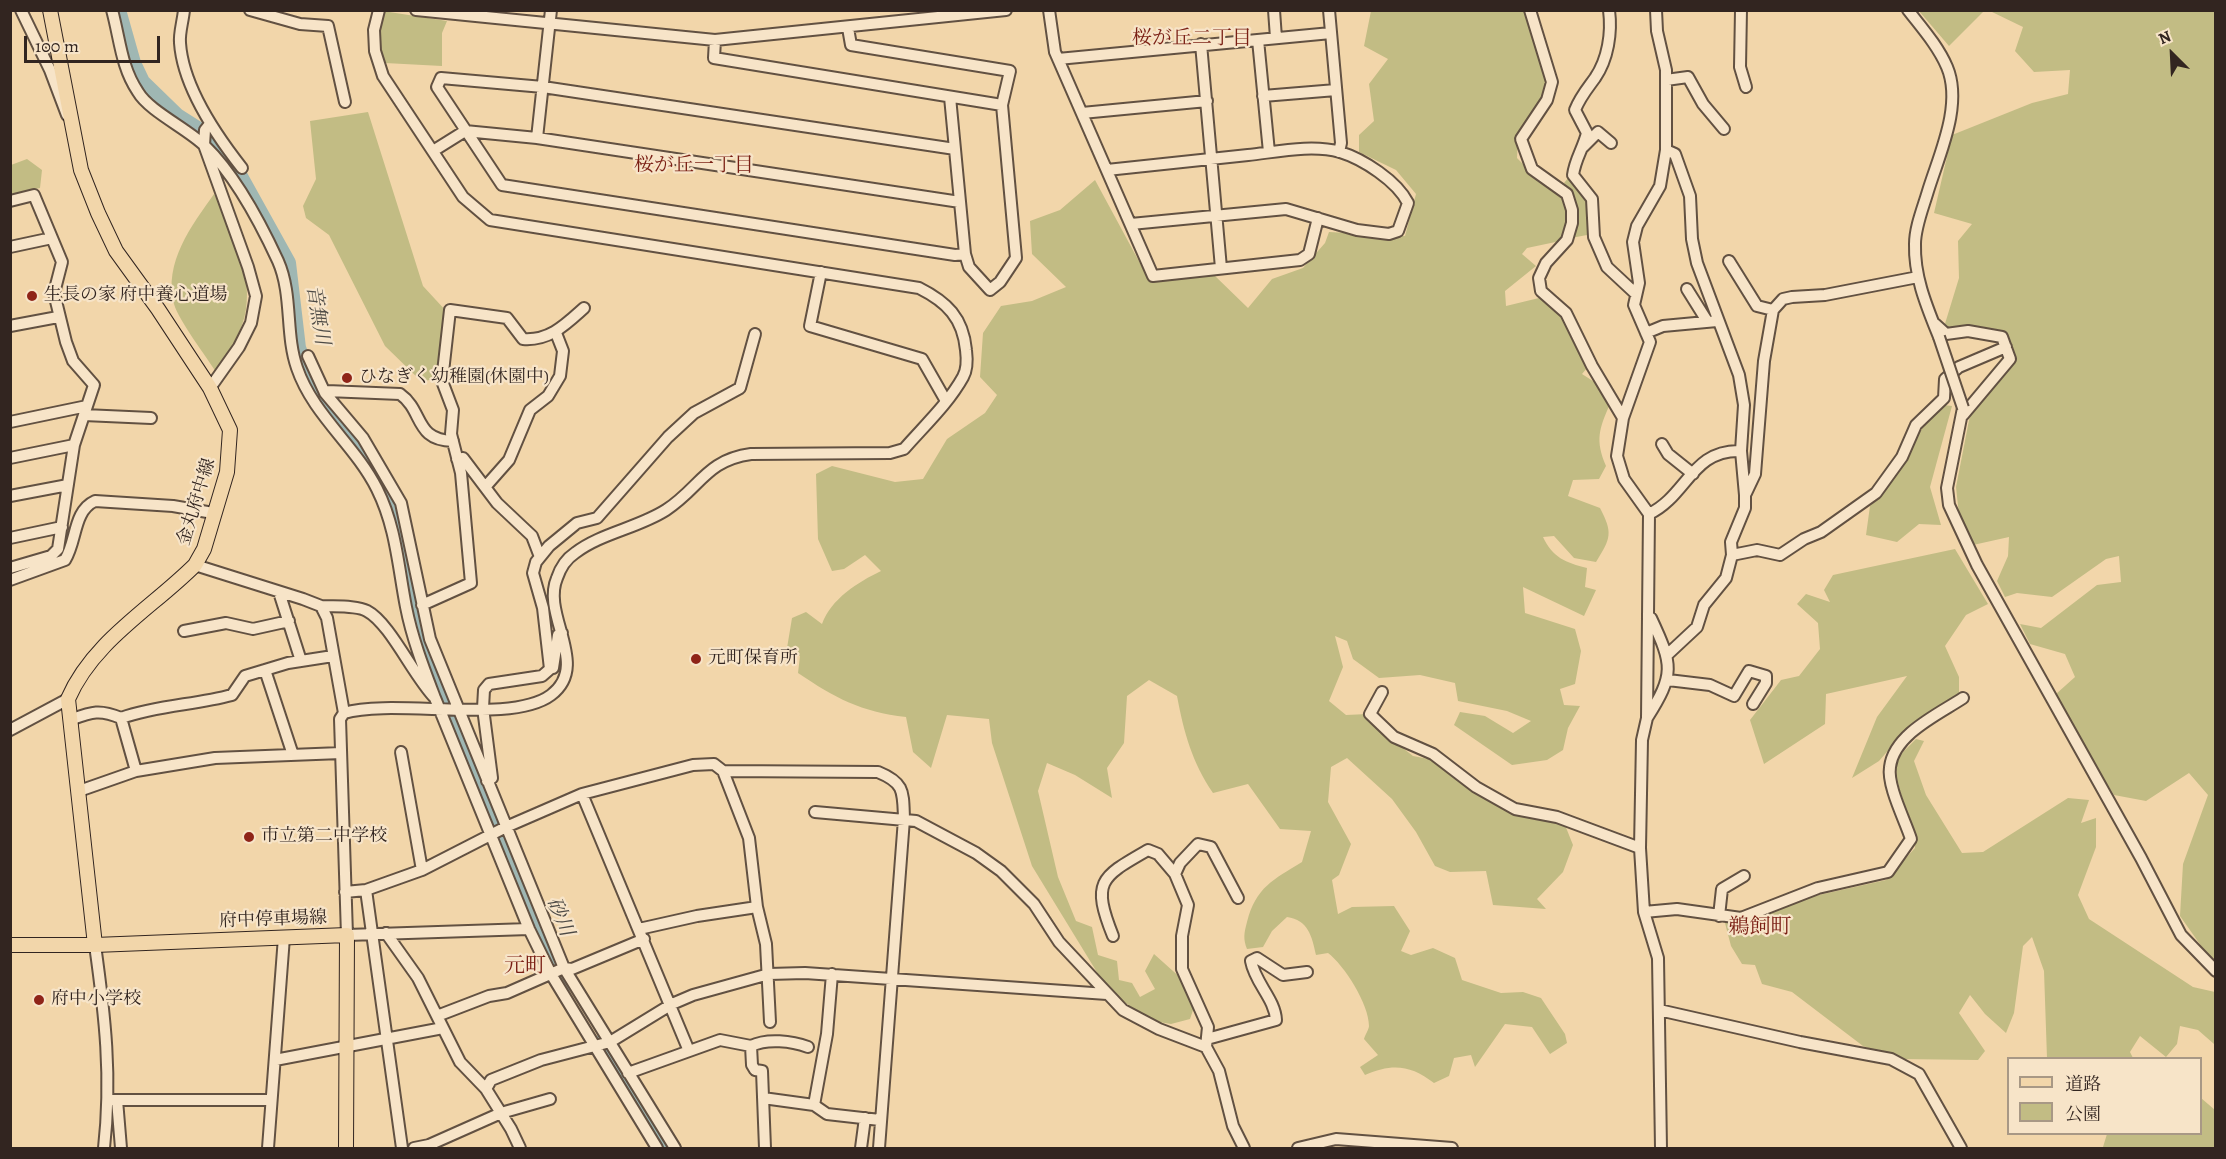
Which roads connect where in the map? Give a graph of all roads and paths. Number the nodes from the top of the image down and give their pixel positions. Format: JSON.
{"nodes":[{"id":1,"x":21,"y":10,"type":"edge"},
{"id":2,"x":50,"y":10,"type":"edge"},
{"id":3,"x":112,"y":10,"type":"edge"},
{"id":4,"x":184,"y":10,"type":"edge"},
{"id":5,"x":250,"y":10,"type":"edge"},
{"id":6,"x":379,"y":10,"type":"edge"},
{"id":7,"x":416,"y":10,"type":"edge"},
{"id":8,"x":551,"y":10,"type":"edge"},
{"id":9,"x":1006,"y":10,"type":"edge"},
{"id":10,"x":1049,"y":10,"type":"edge"},
{"id":11,"x":1274,"y":10,"type":"edge"},
{"id":12,"x":1329,"y":10,"type":"edge"},
{"id":13,"x":1530,"y":10,"type":"edge"},
{"id":14,"x":1609,"y":10,"type":"edge"},
{"id":15,"x":1656,"y":10,"type":"edge"},
{"id":16,"x":1741,"y":10,"type":"edge"},
{"id":17,"x":1908,"y":10,"type":"edge"},
{"id":18,"x":550,"y":25,"type":"junction"},
{"id":19,"x":848,"y":28,"type":"junction"},
{"id":20,"x":1331,"y":33,"type":"junction"},
{"id":21,"x":1276,"y":38,"type":"junction"},
{"id":22,"x":1258,"y":39,"type":"junction"},
{"id":23,"x":715,"y":40,"type":"junction"},
{"id":24,"x":1201,"y":44,"type":"junction"},
{"id":25,"x":1058,"y":59,"type":"junction"},
{"id":26,"x":1666,"y":80,"type":"junction"},
{"id":27,"x":543,"y":87,"type":"junction"},
{"id":28,"x":1746,"y":87,"type":"dead end"},
{"id":29,"x":1336,"y":90,"type":"junction"},
{"id":30,"x":1263,"y":96,"type":"junction"},
{"id":31,"x":950,"y":97,"type":"junction"},
{"id":32,"x":1207,"y":101,"type":"junction"},
{"id":33,"x":345,"y":102,"type":"dead end"},
{"id":34,"x":1002,"y":105,"type":"junction"},
{"id":35,"x":1082,"y":113,"type":"junction"},
{"id":36,"x":69,"y":121,"type":"junction"},
{"id":37,"x":207,"y":128,"type":"junction"},
{"id":38,"x":1724,"y":129,"type":"dead end"},
{"id":39,"x":465,"y":131,"type":"junction"},
{"id":40,"x":537,"y":138,"type":"junction"},
{"id":41,"x":1611,"y":143,"type":"dead end"},
{"id":42,"x":204,"y":145,"type":"junction"},
{"id":43,"x":1583,"y":147,"type":"junction"},
{"id":44,"x":955,"y":149,"type":"junction"},
{"id":45,"x":1666,"y":150,"type":"junction"},
{"id":46,"x":433,"y":151,"type":"junction"},
{"id":47,"x":1269,"y":152,"type":"junction"},
{"id":48,"x":1339,"y":152,"type":"junction"},
{"id":49,"x":1213,"y":159,"type":"junction"},
{"id":50,"x":242,"y":168,"type":"dead end"},
{"id":51,"x":1107,"y":170,"type":"junction"},
{"id":52,"x":10,"y":201,"type":"edge"},
{"id":53,"x":960,"y":202,"type":"junction"},
{"id":54,"x":1218,"y":216,"type":"junction"},
{"id":55,"x":1318,"y":218,"type":"junction"},
{"id":56,"x":1131,"y":224,"type":"junction"},
{"id":57,"x":52,"y":238,"type":"junction"},
{"id":58,"x":10,"y":247,"type":"edge"},
{"id":59,"x":965,"y":254,"type":"junction"},
{"id":60,"x":1729,"y":261,"type":"dead end"},
{"id":61,"x":1221,"y":268,"type":"junction"},
{"id":62,"x":821,"y":272,"type":"junction"},
{"id":63,"x":1918,"y":277,"type":"junction"},
{"id":64,"x":1687,"y":289,"type":"dead end"},
{"id":65,"x":1636,"y":294,"type":"junction"},
{"id":66,"x":584,"y":308,"type":"dead end"},
{"id":67,"x":1773,"y":310,"type":"junction"},
{"id":68,"x":58,"y":316,"type":"junction"},
{"id":69,"x":1712,"y":321,"type":"junction"},
{"id":70,"x":1933,"y":322,"type":"junction"},
{"id":71,"x":10,"y":326,"type":"edge"},
{"id":72,"x":556,"y":333,"type":"junction"},
{"id":73,"x":1646,"y":333,"type":"junction"},
{"id":74,"x":755,"y":334,"type":"dead end"},
{"id":75,"x":2006,"y":347,"type":"junction"},
{"id":76,"x":308,"y":356,"type":"dead end"},
{"id":77,"x":210,"y":388,"type":"junction"},
{"id":78,"x":325,"y":393,"type":"junction"},
{"id":79,"x":946,"y":401,"type":"junction"},
{"id":80,"x":85,"y":411,"type":"junction"},
{"id":81,"x":1963,"y":412,"type":"junction"},
{"id":82,"x":151,"y":418,"type":"dead end"},
{"id":83,"x":1623,"y":418,"type":"junction"},
{"id":84,"x":10,"y":422,"type":"edge"},
{"id":85,"x":453,"y":441,"type":"junction"},
{"id":86,"x":1662,"y":444,"type":"dead end"},
{"id":87,"x":74,"y":446,"type":"junction"},
{"id":88,"x":1741,"y":451,"type":"junction"},
{"id":89,"x":10,"y":458,"type":"edge"},
{"id":90,"x":457,"y":459,"type":"junction"},
{"id":91,"x":1692,"y":474,"type":"junction"},
{"id":92,"x":69,"y":485,"type":"junction"},
{"id":93,"x":486,"y":486,"type":"junction"},
{"id":94,"x":1745,"y":495,"type":"junction"},
{"id":95,"x":10,"y":496,"type":"edge"},
{"id":96,"x":213,"y":513,"type":"junction"},
{"id":97,"x":1649,"y":514,"type":"junction"},
{"id":98,"x":63,"y":527,"type":"junction"},
{"id":99,"x":10,"y":538,"type":"edge"},
{"id":100,"x":1732,"y":555,"type":"junction"},
{"id":101,"x":540,"y":557,"type":"junction"},
{"id":102,"x":39,"y":565,"type":"junction"},
{"id":103,"x":195,"y":565,"type":"junction"},
{"id":104,"x":10,"y":568,"type":"edge"},
{"id":105,"x":10,"y":580,"type":"edge"},
{"id":106,"x":279,"y":592,"type":"junction"},
{"id":107,"x":422,"y":605,"type":"junction"},
{"id":108,"x":321,"y":606,"type":"junction"},
{"id":109,"x":1649,"y":615,"type":"junction"},
{"id":110,"x":288,"y":621,"type":"junction"},
{"id":111,"x":184,"y":631,"type":"dead end"},
{"id":112,"x":562,"y":633,"type":"junction"},
{"id":113,"x":1667,"y":655,"type":"junction"},
{"id":114,"x":333,"y":656,"type":"junction"},
{"id":115,"x":301,"y":661,"type":"junction"},
{"id":116,"x":550,"y":669,"type":"junction"},
{"id":117,"x":265,"y":670,"type":"junction"},
{"id":118,"x":1668,"y":680,"type":"junction"},
{"id":119,"x":1382,"y":692,"type":"dead end"},
{"id":120,"x":1963,"y":698,"type":"dead end"},
{"id":121,"x":68,"y":699,"type":"junction"},
{"id":122,"x":437,"y":703,"type":"junction"},
{"id":123,"x":1753,"y":704,"type":"dead end"},
{"id":124,"x":483,"y":708,"type":"junction"},
{"id":125,"x":459,"y":709,"type":"junction"},
{"id":126,"x":344,"y":713,"type":"junction"},
{"id":127,"x":121,"y":718,"type":"junction"},
{"id":128,"x":1647,"y":718,"type":"junction"},
{"id":129,"x":70,"y":720,"type":"junction"},
{"id":130,"x":10,"y":730,"type":"edge"},
{"id":131,"x":401,"y":752,"type":"dead end"},
{"id":132,"x":341,"y":753,"type":"junction"},
{"id":133,"x":293,"y":755,"type":"junction"},
{"id":134,"x":136,"y":771,"type":"junction"},
{"id":135,"x":723,"y":771,"type":"junction"},
{"id":136,"x":487,"y":781,"type":"junction"},
{"id":137,"x":79,"y":791,"type":"junction"},
{"id":138,"x":582,"y":794,"type":"junction"},
{"id":139,"x":815,"y":812,"type":"dead end"},
{"id":140,"x":904,"y":819,"type":"junction"},
{"id":141,"x":506,"y":827,"type":"junction"},
{"id":142,"x":492,"y":834,"type":"junction"},
{"id":143,"x":1640,"y":848,"type":"junction"},
{"id":144,"x":422,"y":870,"type":"junction"},
{"id":145,"x":1175,"y":874,"type":"junction"},
{"id":146,"x":1744,"y":876,"type":"dead end"},
{"id":147,"x":366,"y":890,"type":"junction"},
{"id":148,"x":345,"y":892,"type":"junction"},
{"id":149,"x":1238,"y":898,"type":"dead end"},
{"id":150,"x":757,"y":907,"type":"junction"},
{"id":151,"x":1644,"y":912,"type":"junction"},
{"id":152,"x":1719,"y":916,"type":"junction"},
{"id":153,"x":529,"y":929,"type":"junction"},
{"id":154,"x":386,"y":933,"type":"junction"},
{"id":155,"x":371,"y":934,"type":"junction"},
{"id":156,"x":642,"y":934,"type":"junction"},
{"id":157,"x":346,"y":935,"type":"junction"},
{"id":158,"x":1113,"y":936,"type":"dead end"},
{"id":159,"x":284,"y":938,"type":"junction"},
{"id":160,"x":10,"y":945,"type":"edge"},
{"id":161,"x":95,"y":945,"type":"junction"},
{"id":162,"x":564,"y":968,"type":"junction"},
{"id":163,"x":2216,"y":971,"type":"edge"},
{"id":164,"x":1307,"y":972,"type":"dead end"},
{"id":165,"x":551,"y":974,"type":"junction"},
{"id":166,"x":769,"y":974,"type":"junction"},
{"id":167,"x":832,"y":974,"type":"junction"},
{"id":168,"x":892,"y":980,"type":"junction"},
{"id":169,"x":1107,"y":994,"type":"junction"},
{"id":170,"x":672,"y":1004,"type":"junction"},
{"id":171,"x":1659,"y":1010,"type":"junction"},
{"id":172,"x":437,"y":1016,"type":"junction"},
{"id":173,"x":770,"y":1022,"type":"dead end"},
{"id":174,"x":443,"y":1028,"type":"junction"},
{"id":175,"x":386,"y":1038,"type":"junction"},
{"id":176,"x":610,"y":1042,"type":"junction"},
{"id":177,"x":1207,"y":1043,"type":"junction"},
{"id":178,"x":751,"y":1046,"type":"junction"},
{"id":179,"x":346,"y":1047,"type":"junction"},
{"id":180,"x":808,"y":1047,"type":"dead end"},
{"id":181,"x":595,"y":1048,"type":"junction"},
{"id":182,"x":689,"y":1050,"type":"junction"},
{"id":183,"x":275,"y":1060,"type":"junction"},
{"id":184,"x":628,"y":1073,"type":"junction"},
{"id":185,"x":486,"y":1089,"type":"junction"},
{"id":186,"x":763,"y":1098,"type":"junction"},
{"id":187,"x":550,"y":1099,"type":"dead end"},
{"id":188,"x":113,"y":1100,"type":"junction"},
{"id":189,"x":270,"y":1100,"type":"junction"},
{"id":190,"x":814,"y":1105,"type":"junction"},
{"id":191,"x":501,"y":1113,"type":"junction"},
{"id":192,"x":865,"y":1118,"type":"junction"},
{"id":193,"x":880,"y":1120,"type":"junction"},
{"id":194,"x":104,"y":1149,"type":"edge"},
{"id":195,"x":122,"y":1149,"type":"edge"},
{"id":196,"x":268,"y":1149,"type":"edge"},
{"id":197,"x":346,"y":1149,"type":"edge"},
{"id":198,"x":402,"y":1149,"type":"edge"},
{"id":199,"x":414,"y":1149,"type":"edge"},
{"id":200,"x":520,"y":1149,"type":"edge"},
{"id":201,"x":657,"y":1149,"type":"edge"},
{"id":202,"x":675,"y":1149,"type":"edge"},
{"id":203,"x":765,"y":1149,"type":"edge"},
{"id":204,"x":861,"y":1149,"type":"edge"},
{"id":205,"x":879,"y":1149,"type":"edge"},
{"id":206,"x":1244,"y":1149,"type":"edge"},
{"id":207,"x":1298,"y":1149,"type":"edge"},
{"id":208,"x":1452,"y":1149,"type":"edge"},
{"id":209,"x":1661,"y":1149,"type":"edge"},
{"id":210,"x":1961,"y":1149,"type":"edge"}],
"edges":[{"from":1,"to":36,"type":"street"},
{"from":2,"to":36,"type":"main road","name":"金丸府中線"},
{"from":3,"to":42,"type":"street"},
{"from":4,"to":37,"type":"street"},
{"from":5,"to":33,"type":"street"},
{"from":6,"to":46,"type":"street"},
{"from":7,"to":18,"type":"street"},
{"from":8,"to":18,"type":"street"},
{"from":9,"to":19,"type":"street"},
{"from":10,"to":25,"type":"street"},
{"from":11,"to":21,"type":"street"},
{"from":12,"to":20,"type":"street"},
{"from":13,"to":83,"type":"street"},
{"from":14,"to":43,"type":"street"},
{"from":15,"to":26,"type":"street"},
{"from":16,"to":28,"type":"street"},
{"from":17,"to":63,"type":"street"},
{"from":18,"to":23,"type":"street"},
{"from":18,"to":27,"type":"street"},
{"from":19,"to":23,"type":"street"},
{"from":19,"to":34,"type":"street"},
{"from":20,"to":21,"type":"street"},
{"from":20,"to":29,"type":"street"},
{"from":21,"to":22,"type":"street"},
{"from":22,"to":24,"type":"street"},
{"from":22,"to":30,"type":"street"},
{"from":23,"to":31,"type":"street"},
{"from":24,"to":25,"type":"street"},
{"from":24,"to":32,"type":"street"},
{"from":25,"to":35,"type":"street"},
{"from":26,"to":38,"type":"street"},
{"from":26,"to":45,"type":"street"},
{"from":27,"to":39,"type":"street"},
{"from":27,"to":40,"type":"street"},
{"from":27,"to":44,"type":"street"},
{"from":29,"to":30,"type":"street"},
{"from":29,"to":48,"type":"street"},
{"from":30,"to":47,"type":"street"},
{"from":31,"to":34,"type":"street"},
{"from":31,"to":44,"type":"street"},
{"from":32,"to":35,"type":"street"},
{"from":32,"to":49,"type":"street"},
{"from":34,"to":59,"type":"street"},
{"from":35,"to":51,"type":"street"},
{"from":36,"to":77,"type":"main road","name":"金丸府中線"},
{"from":37,"to":42,"type":"street"},
{"from":37,"to":50,"type":"street"},
{"from":39,"to":40,"type":"street"},
{"from":39,"to":46,"type":"street"},
{"from":39,"to":59,"type":"street"},
{"from":40,"to":53,"type":"street"},
{"from":41,"to":43,"type":"street"},
{"from":42,"to":77,"type":"street"},
{"from":42,"to":122,"type":"street"},
{"from":43,"to":65,"type":"street"},
{"from":44,"to":53,"type":"street"},
{"from":45,"to":65,"type":"street"},
{"from":45,"to":69,"type":"street"},
{"from":46,"to":62,"type":"street"},
{"from":47,"to":48,"type":"street"},
{"from":47,"to":49,"type":"street"},
{"from":48,"to":55,"type":"street"},
{"from":49,"to":51,"type":"street"},
{"from":49,"to":54,"type":"street"},
{"from":51,"to":56,"type":"street"},
{"from":52,"to":57,"type":"street"},
{"from":53,"to":59,"type":"street"},
{"from":54,"to":55,"type":"street"},
{"from":54,"to":56,"type":"street"},
{"from":54,"to":61,"type":"street"},
{"from":55,"to":61,"type":"street"},
{"from":56,"to":61,"type":"street"},
{"from":57,"to":58,"type":"street"},
{"from":57,"to":68,"type":"street"},
{"from":60,"to":67,"type":"street"},
{"from":62,"to":79,"type":"street"},
{"from":62,"to":79,"type":"street"},
{"from":63,"to":67,"type":"street"},
{"from":63,"to":70,"type":"street"},
{"from":64,"to":69,"type":"street"},
{"from":65,"to":73,"type":"street"},
{"from":66,"to":72,"type":"street"},
{"from":67,"to":94,"type":"street"},
{"from":68,"to":71,"type":"street"},
{"from":68,"to":80,"type":"street"},
{"from":69,"to":73,"type":"street"},
{"from":69,"to":88,"type":"street"},
{"from":70,"to":75,"type":"street"},
{"from":70,"to":81,"type":"street","bridge":true},
{"from":72,"to":85,"type":"street"},
{"from":72,"to":93,"type":"street"},
{"from":73,"to":83,"type":"street"},
{"from":74,"to":101,"type":"street"},
{"from":75,"to":81,"type":"street"},
{"from":75,"to":100,"type":"street"},
{"from":76,"to":78,"type":"street"},
{"from":77,"to":96,"type":"main road","name":"金丸府中線"},
{"from":78,"to":85,"type":"street"},
{"from":78,"to":107,"type":"street"},
{"from":79,"to":112,"type":"street"},
{"from":80,"to":82,"type":"street"},
{"from":80,"to":84,"type":"street"},
{"from":80,"to":87,"type":"street"},
{"from":81,"to":163,"type":"street"},
{"from":83,"to":97,"type":"street"},
{"from":85,"to":90,"type":"street"},
{"from":86,"to":91,"type":"street"},
{"from":87,"to":89,"type":"street"},
{"from":87,"to":92,"type":"street"},
{"from":88,"to":91,"type":"street"},
{"from":88,"to":94,"type":"street"},
{"from":90,"to":93,"type":"street"},
{"from":90,"to":107,"type":"street"},
{"from":91,"to":97,"type":"street"},
{"from":92,"to":95,"type":"street"},
{"from":92,"to":98,"type":"street"},
{"from":93,"to":101,"type":"street"},
{"from":94,"to":100,"type":"street"},
{"from":96,"to":102,"type":"street"},
{"from":96,"to":103,"type":"main road","name":"金丸府中線"},
{"from":97,"to":109,"type":"street"},
{"from":98,"to":99,"type":"street"},
{"from":98,"to":102,"type":"street"},
{"from":100,"to":113,"type":"street"},
{"from":101,"to":116,"type":"street"},
{"from":102,"to":104,"type":"street"},
{"from":102,"to":105,"type":"street"},
{"from":103,"to":106,"type":"street"},
{"from":103,"to":121,"type":"main road","name":"金丸府中線"},
{"from":106,"to":108,"type":"street"},
{"from":106,"to":110,"type":"street"},
{"from":107,"to":125,"type":"street"},
{"from":108,"to":114,"type":"street"},
{"from":108,"to":122,"type":"street"},
{"from":109,"to":113,"type":"street"},
{"from":109,"to":128,"type":"street"},
{"from":110,"to":111,"type":"street"},
{"from":110,"to":115,"type":"street"},
{"from":112,"to":116,"type":"street"},
{"from":112,"to":124,"type":"street"},
{"from":113,"to":118,"type":"street"},
{"from":114,"to":115,"type":"street"},
{"from":114,"to":126,"type":"street"},
{"from":115,"to":117,"type":"street"},
{"from":116,"to":124,"type":"street"},
{"from":117,"to":127,"type":"street"},
{"from":117,"to":133,"type":"street"},
{"from":118,"to":123,"type":"street"},
{"from":118,"to":128,"type":"street"},
{"from":119,"to":143,"type":"street"},
{"from":120,"to":152,"type":"street"},
{"from":121,"to":129,"type":"main road"},
{"from":121,"to":130,"type":"street"},
{"from":122,"to":125,"type":"street"},
{"from":122,"to":126,"type":"street"},
{"from":122,"to":142,"type":"street"},
{"from":124,"to":125,"type":"street"},
{"from":124,"to":136,"type":"street"},
{"from":125,"to":136,"type":"street"},
{"from":126,"to":132,"type":"street"},
{"from":127,"to":129,"type":"street"},
{"from":127,"to":134,"type":"street"},
{"from":128,"to":143,"type":"street"},
{"from":129,"to":137,"type":"main road"},
{"from":131,"to":144,"type":"street"},
{"from":132,"to":133,"type":"street"},
{"from":132,"to":148,"type":"street"},
{"from":133,"to":134,"type":"street"},
{"from":134,"to":137,"type":"street"},
{"from":135,"to":138,"type":"street"},
{"from":135,"to":140,"type":"street"},
{"from":135,"to":150,"type":"street"},
{"from":136,"to":141,"type":"street"},
{"from":137,"to":161,"type":"main road"},
{"from":138,"to":141,"type":"street"},
{"from":138,"to":156,"type":"street"},
{"from":139,"to":140,"type":"street"},
{"from":140,"to":168,"type":"street"},
{"from":140,"to":169,"type":"street"},
{"from":141,"to":142,"type":"street"},
{"from":141,"to":162,"type":"street"},
{"from":142,"to":144,"type":"street"},
{"from":142,"to":153,"type":"street"},
{"from":143,"to":151,"type":"street"},
{"from":144,"to":147,"type":"street"},
{"from":145,"to":149,"type":"street"},
{"from":145,"to":158,"type":"street"},
{"from":145,"to":177,"type":"street"},
{"from":146,"to":152,"type":"street"},
{"from":147,"to":148,"type":"street"},
{"from":147,"to":155,"type":"street"},
{"from":148,"to":157,"type":"street"},
{"from":150,"to":156,"type":"street"},
{"from":150,"to":166,"type":"street"},
{"from":151,"to":152,"type":"street"},
{"from":151,"to":171,"type":"street"},
{"from":153,"to":154,"type":"street"},
{"from":153,"to":165,"type":"street"},
{"from":154,"to":155,"type":"street"},
{"from":154,"to":172,"type":"street"},
{"from":155,"to":157,"type":"street"},
{"from":155,"to":175,"type":"street"},
{"from":156,"to":162,"type":"street"},
{"from":156,"to":170,"type":"street"},
{"from":157,"to":159,"type":"main road","name":"府中停車場線"},
{"from":157,"to":179,"type":"main road","name":"府中停車場線"},
{"from":159,"to":161,"type":"main road","name":"府中停車場線"},
{"from":159,"to":183,"type":"street"},
{"from":160,"to":161,"type":"main road"},
{"from":161,"to":188,"type":"street"},
{"from":162,"to":165,"type":"street"},
{"from":162,"to":176,"type":"street"},
{"from":164,"to":177,"type":"street"},
{"from":165,"to":172,"type":"street"},
{"from":165,"to":181,"type":"street"},
{"from":166,"to":167,"type":"street"},
{"from":166,"to":170,"type":"street"},
{"from":166,"to":173,"type":"street"},
{"from":167,"to":168,"type":"street"},
{"from":167,"to":190,"type":"street"},
{"from":168,"to":169,"type":"street"},
{"from":168,"to":193,"type":"street"},
{"from":169,"to":177,"type":"street"},
{"from":170,"to":176,"type":"street"},
{"from":170,"to":182,"type":"street"},
{"from":171,"to":209,"type":"street"},
{"from":171,"to":210,"type":"street"},
{"from":172,"to":174,"type":"street"},
{"from":174,"to":175,"type":"street"},
{"from":174,"to":185,"type":"street"},
{"from":175,"to":179,"type":"street"},
{"from":175,"to":198,"type":"street"},
{"from":176,"to":181,"type":"street"},
{"from":176,"to":184,"type":"street"},
{"from":177,"to":206,"type":"street"},
{"from":178,"to":180,"type":"street"},
{"from":178,"to":182,"type":"street"},
{"from":178,"to":186,"type":"street"},
{"from":179,"to":183,"type":"street"},
{"from":179,"to":197,"type":"main road","name":"府中停車場線"},
{"from":181,"to":185,"type":"street"},
{"from":181,"to":201,"type":"street"},
{"from":182,"to":184,"type":"street"},
{"from":183,"to":189,"type":"street"},
{"from":184,"to":202,"type":"street"},
{"from":185,"to":191,"type":"street"},
{"from":186,"to":190,"type":"street"},
{"from":186,"to":203,"type":"street"},
{"from":187,"to":191,"type":"street"},
{"from":188,"to":189,"type":"street"},
{"from":188,"to":194,"type":"street"},
{"from":188,"to":195,"type":"street"},
{"from":189,"to":196,"type":"street"},
{"from":190,"to":192,"type":"street"},
{"from":191,"to":199,"type":"street"},
{"from":191,"to":200,"type":"street"},
{"from":192,"to":193,"type":"street"},
{"from":192,"to":204,"type":"street"},
{"from":193,"to":205,"type":"street"},
{"from":207,"to":208,"type":"street"}]}
